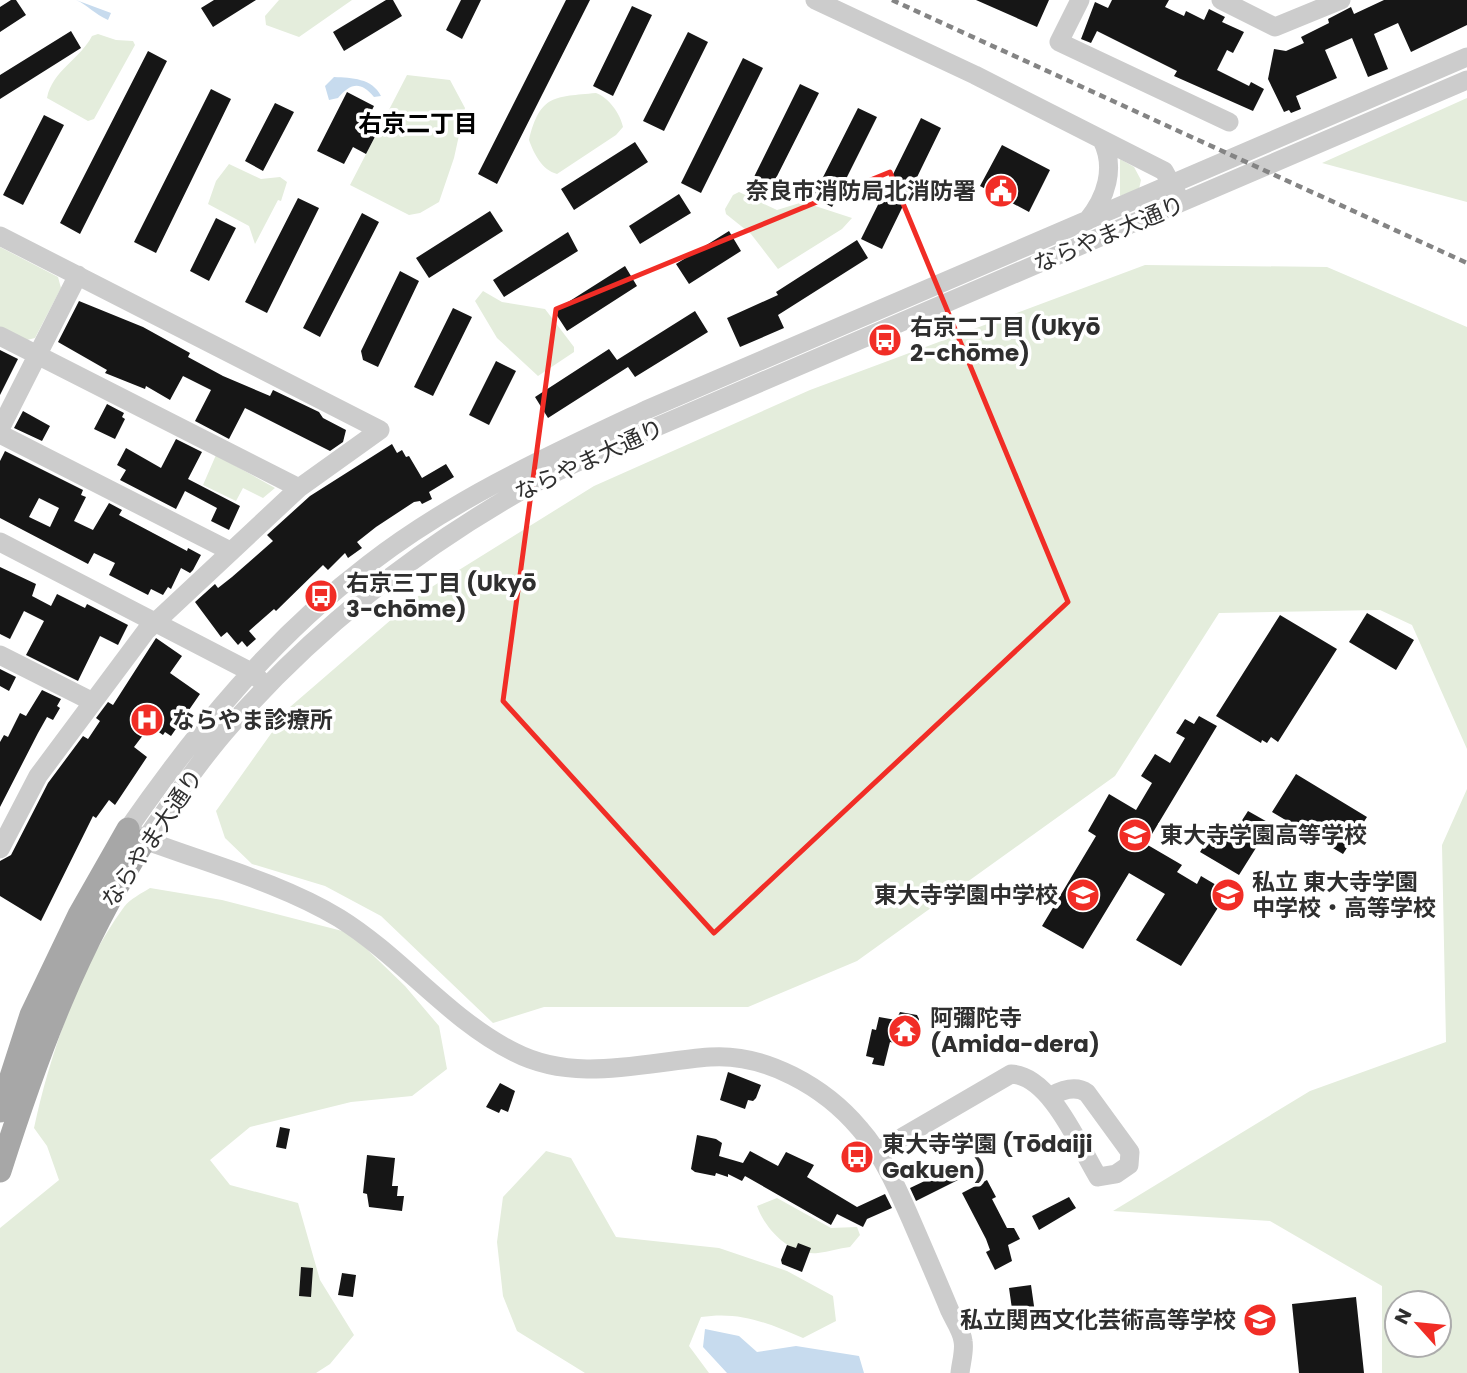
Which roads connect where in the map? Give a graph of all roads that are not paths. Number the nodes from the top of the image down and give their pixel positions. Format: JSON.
{"nodes":[{"id":1,"x":815,"y":0,"type":"edge"},
{"id":2,"x":1080,"y":0,"type":"edge"},
{"id":3,"x":1221,"y":0,"type":"edge"},
{"id":4,"x":1341,"y":0,"type":"edge"},
{"id":5,"x":1467,"y":57,"type":"edge"},
{"id":6,"x":1467,"y":80,"type":"edge"},
{"id":7,"x":1229,"y":122,"type":"dead end"},
{"id":8,"x":1102,"y":140,"type":"junction"},
{"id":9,"x":1173,"y":185,"type":"junction"},
{"id":10,"x":1181,"y":204,"type":"junction"},
{"id":11,"x":1086,"y":222,"type":"junction"},
{"id":12,"x":0,"y":236,"type":"edge"},
{"id":13,"x":78,"y":275,"type":"junction"},
{"id":14,"x":0,"y":336,"type":"edge"},
{"id":15,"x":37,"y":354,"type":"junction"},
{"id":16,"x":0,"y":432,"type":"edge"},
{"id":17,"x":299,"y":488,"type":"junction"},
{"id":18,"x":0,"y":542,"type":"edge"},
{"id":19,"x":230,"y":551,"type":"junction"},
{"id":20,"x":155,"y":622,"type":"junction"},
{"id":21,"x":0,"y":656,"type":"edge"},
{"id":22,"x":251,"y":672,"type":"junction"},
{"id":23,"x":267,"y":686,"type":"junction"},
{"id":24,"x":93,"y":702,"type":"junction"},
{"id":25,"x":136,"y":834,"type":"junction"},
{"id":26,"x":0,"y":849,"type":"edge"},
{"id":27,"x":1051,"y":1096,"type":"junction"},
{"id":28,"x":0,"y":1111,"type":"edge"},
{"id":29,"x":877,"y":1152,"type":"junction"},
{"id":30,"x":0,"y":1171,"type":"edge"},
{"id":31,"x":960,"y":1373,"type":"edge"}],
"edges":[{"from":1,"to":8,"type":"street"},
{"from":2,"to":7,"type":"street"},
{"from":3,"to":4,"type":"street"},
{"from":5,"to":9,"type":"street","name":"ならやま大通り"},
{"from":6,"to":10,"type":"street","name":"ならやま大通り"},
{"from":8,"to":9,"type":"street"},
{"from":8,"to":11,"type":"street"},
{"from":9,"to":10,"type":"street"},
{"from":9,"to":11,"type":"street","name":"ならやま大通り"},
{"from":10,"to":23,"type":"street","name":"ならやま大通り"},
{"from":11,"to":22,"type":"street","name":"ならやま大通り"},
{"from":12,"to":13,"type":"street"},
{"from":13,"to":15,"type":"street"},
{"from":13,"to":17,"type":"street"},
{"from":14,"to":15,"type":"street"},
{"from":15,"to":16,"type":"street"},
{"from":15,"to":17,"type":"street"},
{"from":16,"to":19,"type":"street"},
{"from":17,"to":19,"type":"street"},
{"from":18,"to":20,"type":"street"},
{"from":19,"to":20,"type":"street"},
{"from":20,"to":22,"type":"street"},
{"from":20,"to":24,"type":"street"},
{"from":21,"to":24,"type":"street"},
{"from":22,"to":23,"type":"street"},
{"from":22,"to":25,"type":"street","name":"ならやま大通り"},
{"from":23,"to":25,"type":"street","name":"ならやま大通り"},
{"from":24,"to":26,"type":"street"},
{"from":25,"to":28,"type":"main road","name":"ならやま大通り"},
{"from":25,"to":29,"type":"street"},
{"from":25,"to":30,"type":"main road","name":"ならやま大通り"},
{"from":27,"to":27,"type":"street"},
{"from":27,"to":29,"type":"street"},
{"from":29,"to":31,"type":"street"}]}
